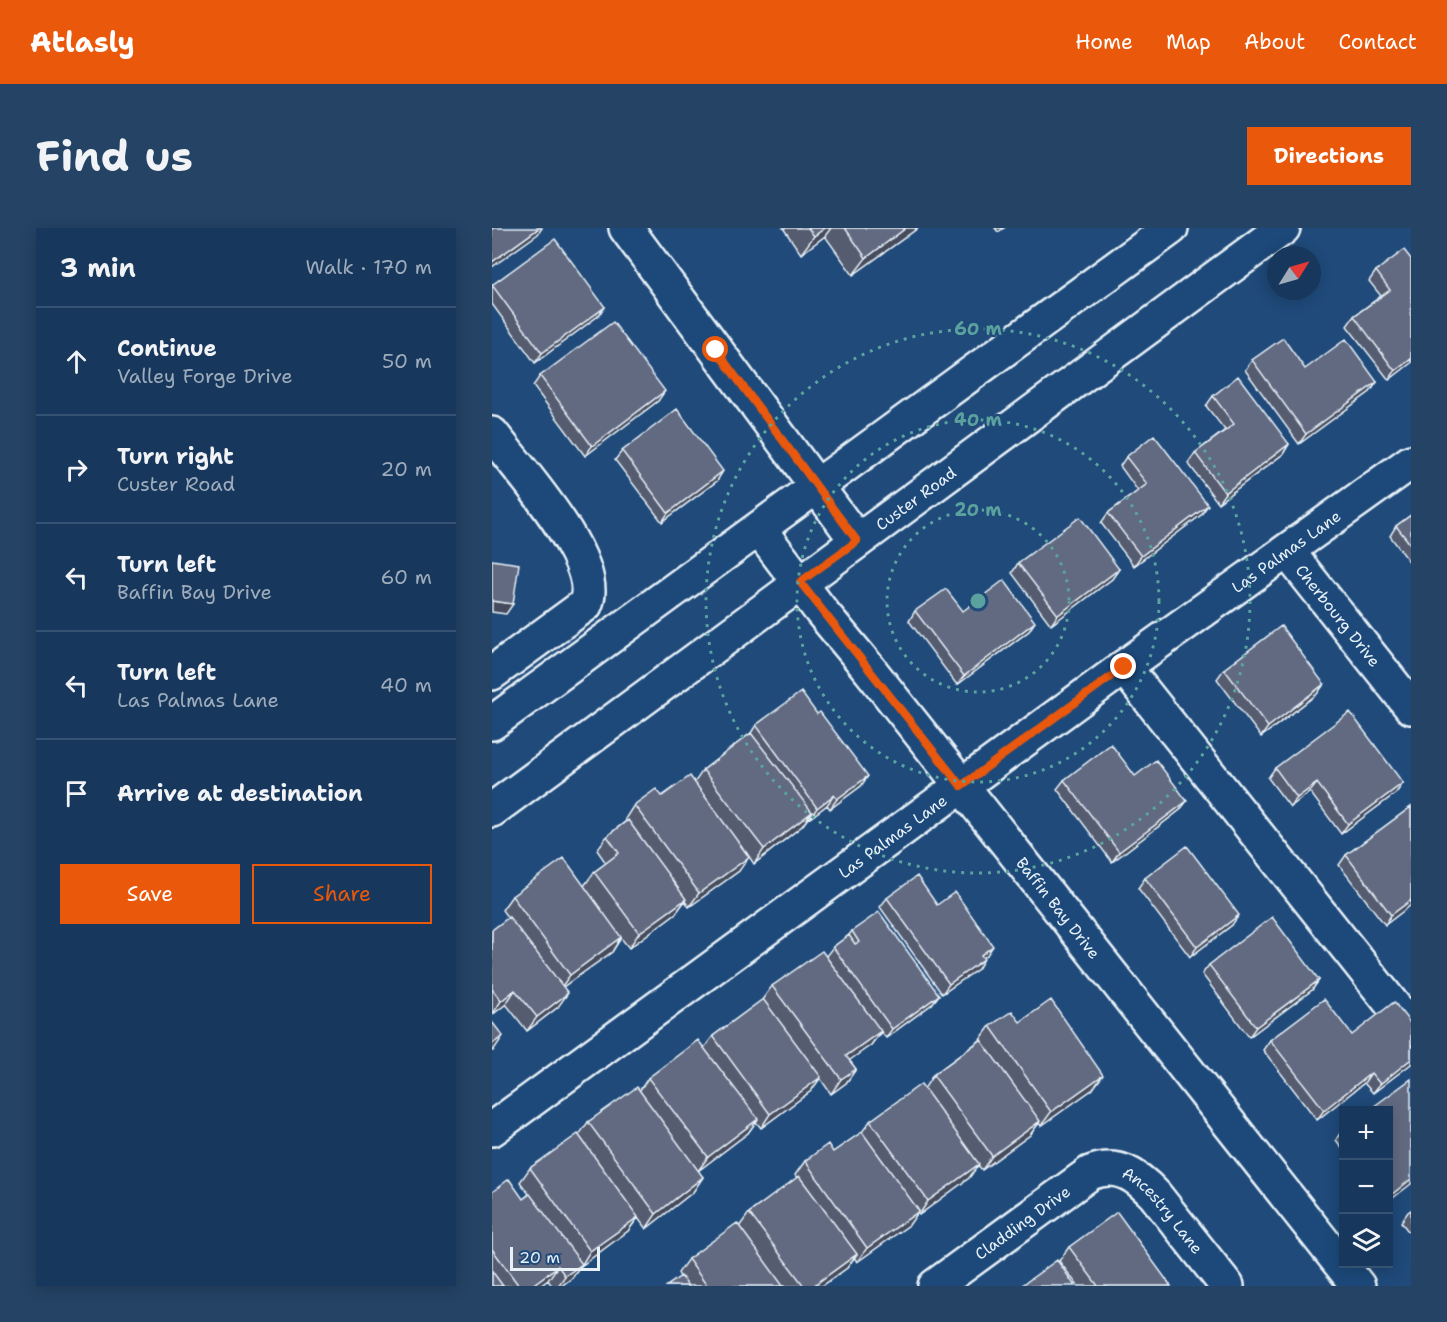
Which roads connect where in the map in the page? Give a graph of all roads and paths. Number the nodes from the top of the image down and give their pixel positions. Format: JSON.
{"nodes":[{"id":1,"x":626,"y":228,"type":"edge"},
{"id":2,"x":1171,"y":228,"type":"edge"},
{"id":3,"x":1283,"y":228,"type":"edge"},
{"id":4,"x":492,"y":434,"type":"edge"},
{"id":5,"x":1411,"y":462,"type":"edge"},
{"id":6,"x":816,"y":487,"type":"junction"},
{"id":7,"x":759,"y":529,"type":"junction"},
{"id":8,"x":857,"y":541,"type":"junction"},
{"id":9,"x":1288,"y":552,"type":"junction"},
{"id":10,"x":800,"y":582,"type":"junction"},
{"id":11,"x":1124,"y":667,"type":"junction"},
{"id":12,"x":492,"y":673,"type":"edge"},
{"id":13,"x":1411,"y":707,"type":"edge"},
{"id":14,"x":492,"y":723,"type":"edge"},
{"id":15,"x":961,"y":786,"type":"junction"},
{"id":16,"x":492,"y":810,"type":"edge"},
{"id":17,"x":1411,"y":1028,"type":"edge"},
{"id":18,"x":492,"y":1129,"type":"edge"},
{"id":19,"x":1115,"y":1169,"type":"joint"},
{"id":20,"x":935,"y":1286,"type":"edge"},
{"id":21,"x":1227,"y":1286,"type":"edge"},
{"id":22,"x":1358,"y":1286,"type":"edge"}],
"edges":[{"from":1,"to":6,"type":"street"},
{"from":2,"to":6,"type":"street"},
{"from":3,"to":8,"type":"street","name":"Custer Road"},
{"from":4,"to":12,"type":"street"},
{"from":5,"to":9,"type":"street","name":"Las Palmas Lane"},
{"from":6,"to":7,"type":"street"},
{"from":6,"to":8,"type":"street"},
{"from":7,"to":10,"type":"street","name":"Baffin Bay Drive"},
{"from":7,"to":14,"type":"street"},
{"from":8,"to":10,"type":"street","name":"Custer Road"},
{"from":9,"to":11,"type":"street","name":"Las Palmas Lane"},
{"from":9,"to":13,"type":"street","name":"Cherbourg Drive"},
{"from":10,"to":15,"type":"street","name":"Baffin Bay Drive"},
{"from":10,"to":16,"type":"street","name":"Custer Road"},
{"from":11,"to":15,"type":"street","name":"Las Palmas Lane"},
{"from":11,"to":17,"type":"street"},
{"from":15,"to":18,"type":"street","name":"Las Palmas Lane"},
{"from":15,"to":22,"type":"street","name":"Baffin Bay Drive"},
{"from":19,"to":20,"type":"street","name":"Cladding Drive"},
{"from":19,"to":21,"type":"street","name":"Ancestry Lane"}]}
